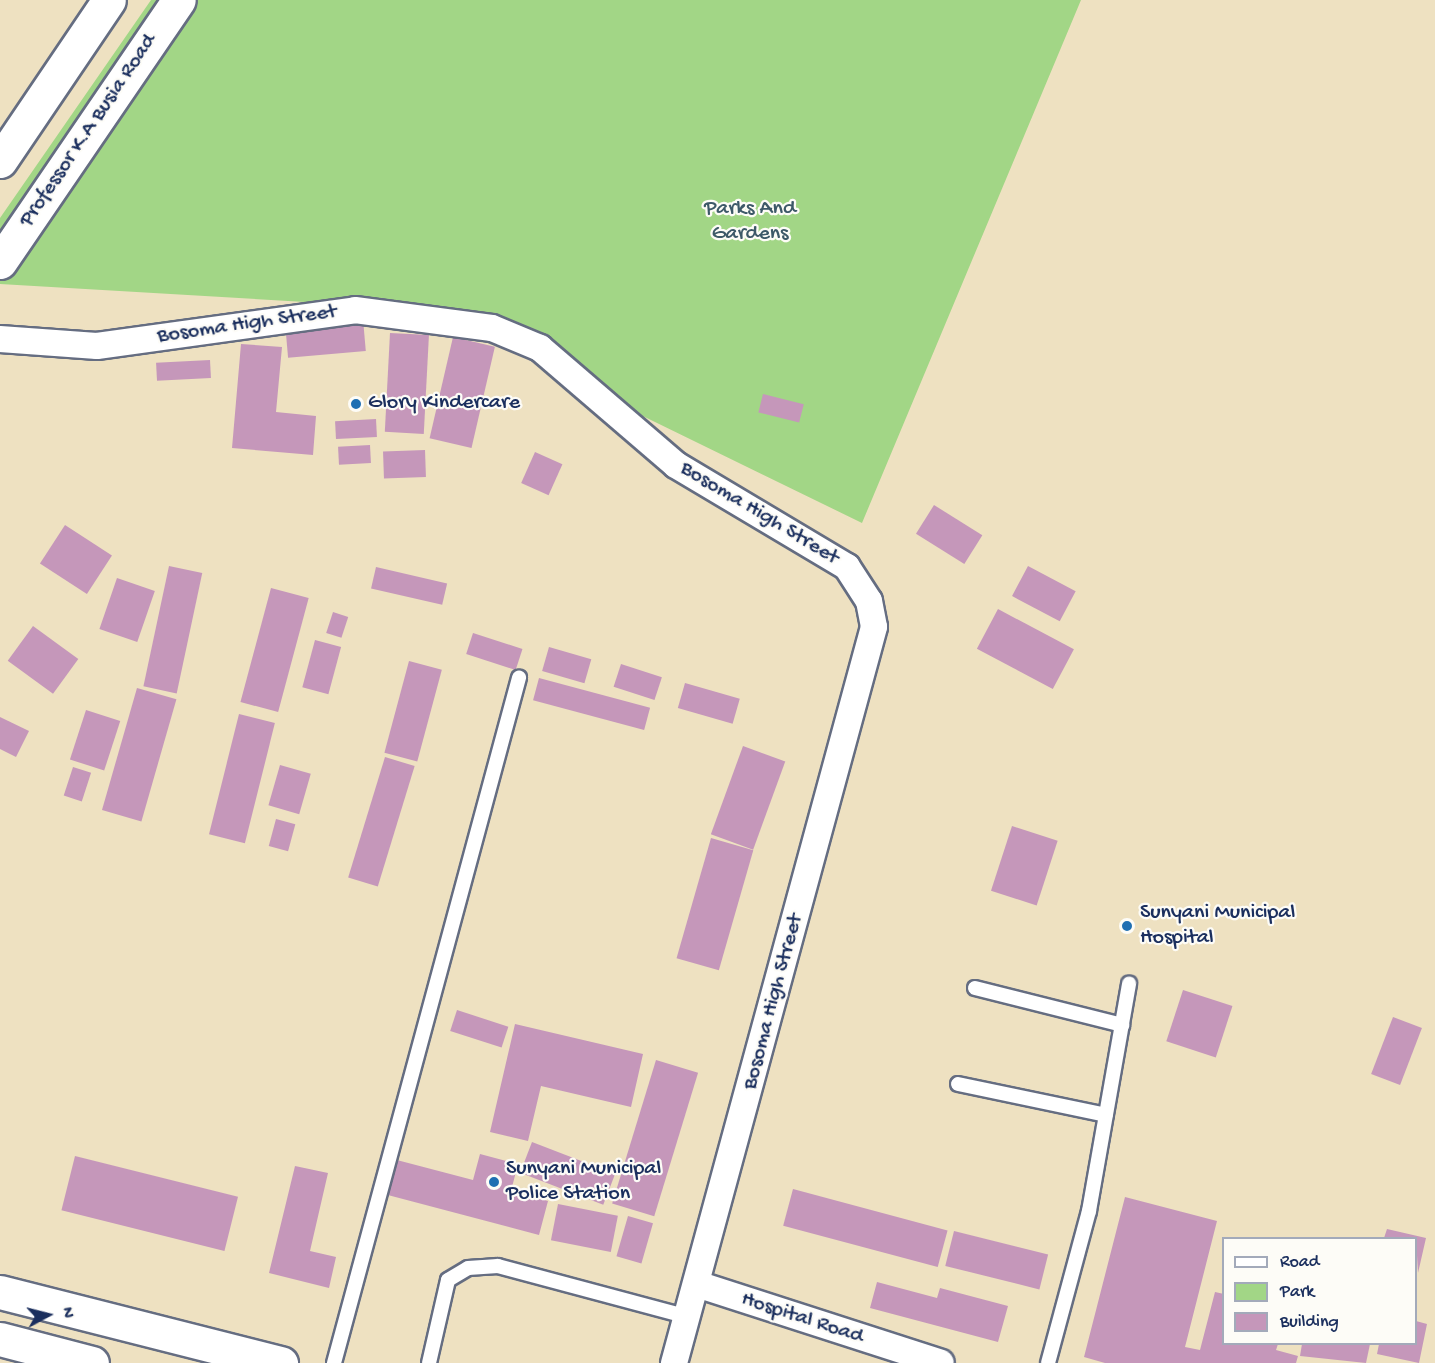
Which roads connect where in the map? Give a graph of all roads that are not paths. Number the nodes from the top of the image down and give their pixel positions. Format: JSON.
{"nodes":[{"id":1,"x":109,"y":0,"type":"edge"},
{"id":2,"x":179,"y":0,"type":"edge"},
{"id":3,"x":0,"y":161,"type":"edge"},
{"id":4,"x":0,"y":262,"type":"edge"},
{"id":5,"x":0,"y":339,"type":"edge"},
{"id":6,"x":519,"y":678,"type":"dead end"},
{"id":7,"x":1129,"y":983,"type":"dead end"},
{"id":8,"x":975,"y":988,"type":"dead end"},
{"id":9,"x":1122,"y":1025,"type":"junction"},
{"id":10,"x":958,"y":1084,"type":"dead end"},
{"id":11,"x":1106,"y":1115,"type":"junction"},
{"id":12,"x":697,"y":1284,"type":"junction"},
{"id":13,"x":0,"y":1292,"type":"edge"},
{"id":14,"x":688,"y":1317,"type":"junction"},
{"id":15,"x":0,"y":1339,"type":"edge"},
{"id":16,"x":92,"y":1363,"type":"edge"},
{"id":17,"x":281,"y":1363,"type":"edge"},
{"id":18,"x":334,"y":1363,"type":"edge"},
{"id":19,"x":429,"y":1363,"type":"edge"},
{"id":20,"x":674,"y":1363,"type":"edge"},
{"id":21,"x":941,"y":1363,"type":"edge"},
{"id":22,"x":1048,"y":1363,"type":"edge"}],
"edges":[{"from":1,"to":3,"type":"main road"},
{"from":2,"to":4,"type":"main road","name":"Professor K.A Busia Road"},
{"from":5,"to":12,"type":"street","name":"Bosoma High Street"},
{"from":6,"to":18,"type":"lane"},
{"from":7,"to":9,"type":"lane"},
{"from":8,"to":9,"type":"lane"},
{"from":9,"to":11,"type":"lane"},
{"from":10,"to":11,"type":"lane"},
{"from":11,"to":22,"type":"lane"},
{"from":12,"to":14,"type":"street","name":"Bosoma High Street"},
{"from":12,"to":21,"type":"street","name":"Hospital Road"},
{"from":13,"to":17,"type":"main road"},
{"from":14,"to":19,"type":"lane"},
{"from":14,"to":20,"type":"street","name":"Bosoma High Street"},
{"from":15,"to":16,"type":"main road"}]}
